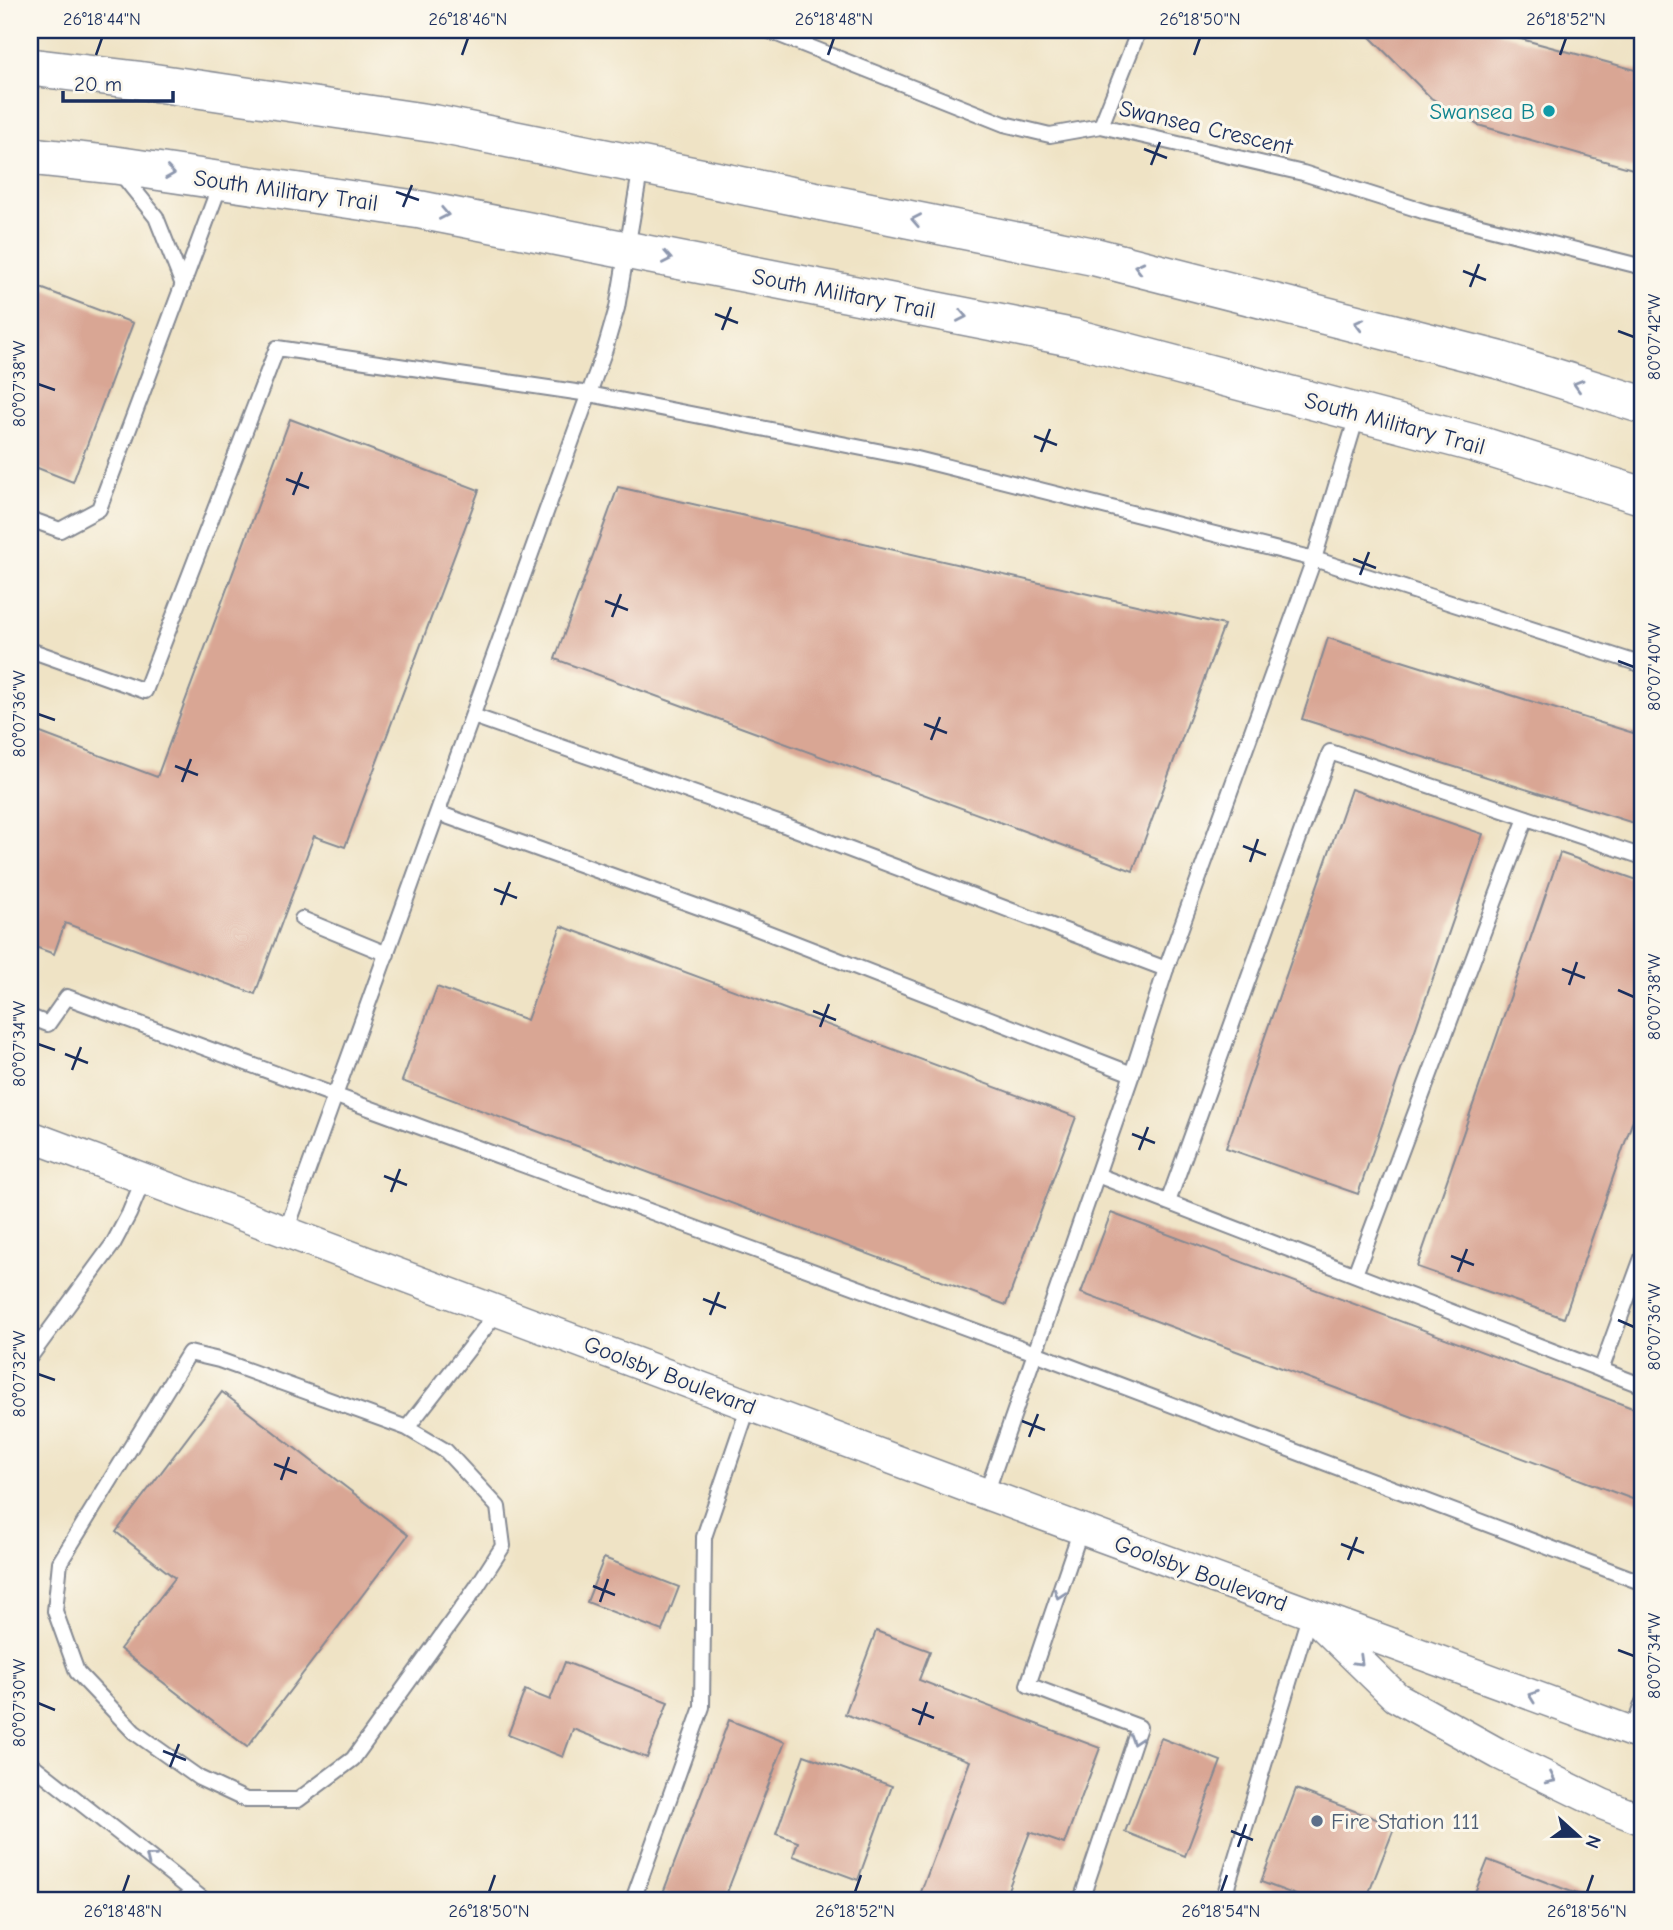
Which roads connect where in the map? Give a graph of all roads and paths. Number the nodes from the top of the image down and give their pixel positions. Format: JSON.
{"nodes":[{"id":1,"x":767,"y":30,"type":"edge"},
{"id":2,"x":1139,"y":30,"type":"edge"},
{"id":3,"x":30,"y":67,"type":"edge"},
{"id":4,"x":1101,"y":125,"type":"junction"},
{"id":5,"x":30,"y":156,"type":"edge"},
{"id":6,"x":115,"y":165,"type":"junction"},
{"id":7,"x":641,"y":165,"type":"junction"},
{"id":8,"x":221,"y":181,"type":"junction"},
{"id":9,"x":627,"y":250,"type":"junction"},
{"id":10,"x":1643,"y":267,"type":"edge"},
{"id":11,"x":183,"y":285,"type":"junction"},
{"id":12,"x":589,"y":394,"type":"junction"},
{"id":13,"x":1643,"y":405,"type":"edge"},
{"id":14,"x":1358,"y":413,"type":"junction"},
{"id":15,"x":1643,"y":496,"type":"edge"},
{"id":16,"x":30,"y":519,"type":"edge"},
{"id":17,"x":1314,"y":559,"type":"junction"},
{"id":18,"x":30,"y":650,"type":"edge"},
{"id":19,"x":1643,"y":665,"type":"edge"},
{"id":20,"x":473,"y":716,"type":"junction"},
{"id":21,"x":438,"y":813,"type":"junction"},
{"id":22,"x":1526,"y":818,"type":"junction"},
{"id":23,"x":1643,"y":857,"type":"edge"},
{"id":24,"x":302,"y":919,"type":"dead end"},
{"id":25,"x":387,"y":954,"type":"junction"},
{"id":26,"x":1166,"y":969,"type":"junction"},
{"id":27,"x":30,"y":1017,"type":"edge"},
{"id":28,"x":1132,"y":1074,"type":"junction"},
{"id":29,"x":336,"y":1095,"type":"junction"},
{"id":30,"x":30,"y":1136,"type":"edge"},
{"id":31,"x":1097,"y":1175,"type":"junction"},
{"id":32,"x":144,"y":1178,"type":"junction"},
{"id":33,"x":1168,"y":1202,"type":"junction"},
{"id":34,"x":286,"y":1231,"type":"junction"},
{"id":35,"x":1643,"y":1255,"type":"edge"},
{"id":36,"x":1355,"y":1274,"type":"junction"},
{"id":37,"x":499,"y":1310,"type":"junction"},
{"id":38,"x":1035,"y":1353,"type":"junction"},
{"id":39,"x":30,"y":1357,"type":"edge"},
{"id":40,"x":1601,"y":1370,"type":"junction"},
{"id":41,"x":1643,"y":1386,"type":"edge"},
{"id":42,"x":749,"y":1405,"type":"junction"},
{"id":43,"x":407,"y":1428,"type":"junction"},
{"id":44,"x":986,"y":1494,"type":"junction"},
{"id":45,"x":1081,"y":1530,"type":"junction"},
{"id":46,"x":1643,"y":1584,"type":"edge"},
{"id":47,"x":1310,"y":1613,"type":"junction"},
{"id":48,"x":1643,"y":1702,"type":"edge"},
{"id":49,"x":1637,"y":1734,"type":"edge"},
{"id":50,"x":30,"y":1763,"type":"edge"},
{"id":51,"x":1643,"y":1820,"type":"edge"},
{"id":52,"x":204,"y":1900,"type":"edge"},
{"id":53,"x":633,"y":1900,"type":"edge"},
{"id":54,"x":1081,"y":1900,"type":"edge"},
{"id":55,"x":1223,"y":1900,"type":"edge"}],
"edges":[{"from":1,"to":4,"type":"lane","name":"Swansea Crescent"},
{"from":2,"to":4,"type":"lane"},
{"from":3,"to":7,"type":"street"},
{"from":4,"to":10,"type":"lane","name":"Swansea Crescent"},
{"from":5,"to":6,"type":"street","name":"South Military Trail"},
{"from":6,"to":8,"type":"street","name":"South Military Trail","one_way":true},
{"from":6,"to":11,"type":"lane"},
{"from":7,"to":9,"type":"lane"},
{"from":13,"to":7,"type":"street","one_way":true},
{"from":8,"to":9,"type":"street","name":"South Military Trail","one_way":true},
{"from":8,"to":11,"type":"lane"},
{"from":9,"to":12,"type":"lane"},
{"from":9,"to":14,"type":"street","name":"South Military Trail","one_way":true},
{"from":11,"to":16,"type":"lane"},
{"from":12,"to":17,"type":"lane"},
{"from":12,"to":18,"type":"lane"},
{"from":12,"to":20,"type":"lane"},
{"from":14,"to":15,"type":"street","name":"South Military Trail"},
{"from":14,"to":17,"type":"lane"},
{"from":17,"to":19,"type":"lane"},
{"from":17,"to":26,"type":"lane"},
{"from":20,"to":21,"type":"lane"},
{"from":20,"to":26,"type":"lane"},
{"from":21,"to":25,"type":"lane"},
{"from":21,"to":28,"type":"lane"},
{"from":22,"to":23,"type":"lane"},
{"from":22,"to":33,"type":"lane"},
{"from":22,"to":36,"type":"lane"},
{"from":24,"to":25,"type":"lane"},
{"from":25,"to":29,"type":"lane"},
{"from":26,"to":28,"type":"lane"},
{"from":27,"to":29,"type":"lane"},
{"from":28,"to":31,"type":"lane"},
{"from":29,"to":34,"type":"lane"},
{"from":29,"to":38,"type":"lane"},
{"from":30,"to":32,"type":"street","name":"Goolsby Boulevard"},
{"from":31,"to":33,"type":"lane"},
{"from":31,"to":38,"type":"lane"},
{"from":32,"to":34,"type":"street","name":"Goolsby Boulevard"},
{"from":32,"to":39,"type":"lane"},
{"from":33,"to":36,"type":"lane"},
{"from":34,"to":37,"type":"street","name":"Goolsby Boulevard"},
{"from":35,"to":40,"type":"lane"},
{"from":36,"to":40,"type":"lane"},
{"from":37,"to":42,"type":"street","name":"Goolsby Boulevard"},
{"from":37,"to":43,"type":"lane"},
{"from":38,"to":44,"type":"lane"},
{"from":38,"to":46,"type":"lane"},
{"from":40,"to":41,"type":"lane"},
{"from":42,"to":44,"type":"street","name":"Goolsby Boulevard"},
{"from":42,"to":53,"type":"lane"},
{"from":43,"to":43,"type":"lane"},
{"from":44,"to":45,"type":"street","name":"Goolsby Boulevard"},
{"from":45,"to":47,"type":"street","name":"Goolsby Boulevard"},
{"from":45,"to":54,"type":"lane","one_way":true},
{"from":49,"to":47,"type":"street","name":"Goolsby Boulevard","one_way":true},
{"from":47,"to":51,"type":"street","name":"Goolsby Boulevard","one_way":true},
{"from":47,"to":55,"type":"lane"},
{"from":48,"to":49,"type":"lane"},
{"from":52,"to":50,"type":"lane","one_way":true}]}
